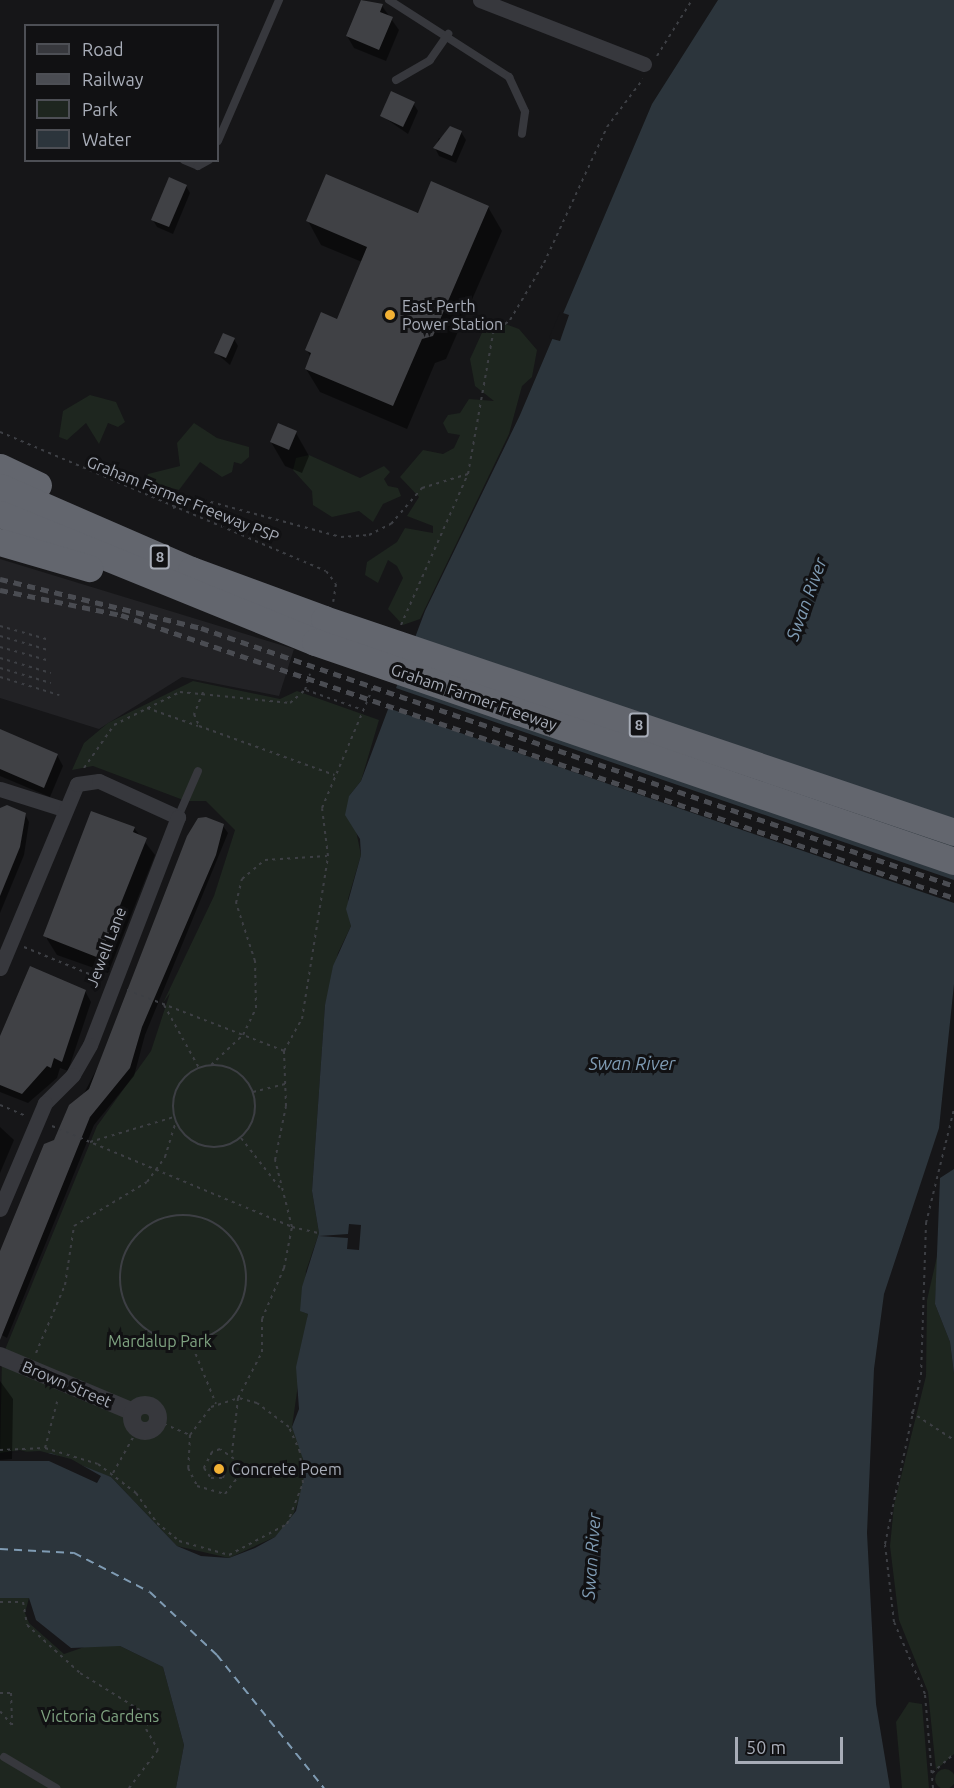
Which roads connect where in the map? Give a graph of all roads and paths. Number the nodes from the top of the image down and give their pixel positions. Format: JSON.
{"nodes":[{"id":1,"x":279,"y":0,"type":"edge"},
{"id":2,"x":389,"y":0,"type":"edge"},
{"id":3,"x":480,"y":0,"type":"edge"},
{"id":4,"x":692,"y":0,"type":"edge"},
{"id":5,"x":448,"y":34,"type":"junction"},
{"id":6,"x":648,"y":66,"type":"junction"},
{"id":7,"x":396,"y":80,"type":"dead end"},
{"id":8,"x":522,"y":134,"type":"dead end"},
{"id":9,"x":219,"y":139,"type":"edge"},
{"id":10,"x":189,"y":162,"type":"edge"},
{"id":11,"x":205,"y":162,"type":"edge"},
{"id":12,"x":0,"y":432,"type":"edge"},
{"id":13,"x":0,"y":467,"type":"edge"},
{"id":14,"x":468,"y":474,"type":"junction"},
{"id":15,"x":0,"y":487,"type":"edge"},
{"id":16,"x":173,"y":508,"type":"junction"},
{"id":17,"x":0,"y":514,"type":"edge"},
{"id":18,"x":0,"y":542,"type":"edge"},
{"id":19,"x":324,"y":621,"type":"junction"},
{"id":20,"x":0,"y":626,"type":"edge"},
{"id":21,"x":396,"y":635,"type":"dead end"},
{"id":22,"x":0,"y":636,"type":"edge"},
{"id":23,"x":46,"y":639,"type":"dead end"},
{"id":24,"x":0,"y":647,"type":"edge"},
{"id":25,"x":48,"y":650,"type":"dead end"},
{"id":26,"x":0,"y":658,"type":"edge"},
{"id":27,"x":50,"y":661,"type":"dead end"},
{"id":28,"x":0,"y":668,"type":"edge"},
{"id":29,"x":51,"y":673,"type":"dead end"},
{"id":30,"x":310,"y":674,"type":"dead end"},
{"id":31,"x":0,"y":677,"type":"edge"},
{"id":32,"x":377,"y":678,"type":"dead end"},
{"id":33,"x":51,"y":683,"type":"dead end"},
{"id":34,"x":305,"y":690,"type":"junction"},
{"id":35,"x":203,"y":692,"type":"junction"},
{"id":36,"x":59,"y":695,"type":"dead end"},
{"id":37,"x":147,"y":708,"type":"junction"},
{"id":38,"x":363,"y":710,"type":"junction"},
{"id":39,"x":199,"y":726,"type":"junction"},
{"id":40,"x":198,"y":771,"type":"dead end"},
{"id":41,"x":334,"y":775,"type":"junction"},
{"id":42,"x":77,"y":784,"type":"junction"},
{"id":43,"x":0,"y":789,"type":"edge"},
{"id":44,"x":63,"y":809,"type":"junction"},
{"id":45,"x":178,"y":817,"type":"junction"},
{"id":46,"x":954,"y":832,"type":"edge"},
{"id":47,"x":328,"y":856,"type":"junction"},
{"id":48,"x":954,"y":861,"type":"edge"},
{"id":49,"x":0,"y":924,"type":"edge"},
{"id":50,"x":15,"y":930,"type":"junction"},
{"id":51,"x":36,"y":952,"type":"dead end"},
{"id":52,"x":2,"y":958,"type":"edge"},
{"id":53,"x":88,"y":974,"type":"dead end"},
{"id":54,"x":130,"y":991,"type":"dead end"},
{"id":55,"x":163,"y":1004,"type":"junction"},
{"id":56,"x":243,"y":1035,"type":"junction"},
{"id":57,"x":284,"y":1051,"type":"junction"},
{"id":58,"x":211,"y":1065,"type":"junction"},
{"id":59,"x":199,"y":1068,"type":"junction"},
{"id":60,"x":287,"y":1083,"type":"junction"},
{"id":61,"x":254,"y":1092,"type":"junction"},
{"id":62,"x":0,"y":1105,"type":"edge"},
{"id":63,"x":954,"y":1109,"type":"edge"},
{"id":64,"x":25,"y":1115,"type":"dead end"},
{"id":65,"x":175,"y":1117,"type":"junction"},
{"id":66,"x":176,"y":1122,"type":"junction"},
{"id":67,"x":52,"y":1126,"type":"dead end"},
{"id":68,"x":241,"y":1138,"type":"junction"},
{"id":69,"x":90,"y":1142,"type":"junction"},
{"id":70,"x":156,"y":1170,"type":"junction"},
{"id":71,"x":281,"y":1190,"type":"junction"},
{"id":72,"x":0,"y":1209,"type":"edge"},
{"id":73,"x":292,"y":1227,"type":"junction"},
{"id":74,"x":319,"y":1233,"type":"dead end"},
{"id":75,"x":154,"y":1334,"type":"junction"},
{"id":76,"x":190,"y":1340,"type":"junction"},
{"id":77,"x":151,"y":1346,"type":"dead end"},
{"id":78,"x":35,"y":1355,"type":"dead end"},
{"id":79,"x":0,"y":1356,"type":"edge"},
{"id":80,"x":238,"y":1398,"type":"junction"},
{"id":81,"x":57,"y":1402,"type":"dead end"},
{"id":82,"x":216,"y":1404,"type":"junction"},
{"id":83,"x":911,"y":1412,"type":"junction"},
{"id":84,"x":157,"y":1421,"type":"joint"},
{"id":85,"x":135,"y":1434,"type":"dead end"},
{"id":86,"x":190,"y":1435,"type":"junction"},
{"id":87,"x":954,"y":1440,"type":"edge"},
{"id":88,"x":45,"y":1448,"type":"junction"},
{"id":89,"x":0,"y":1450,"type":"edge"},
{"id":90,"x":232,"y":1453,"type":"junction"},
{"id":91,"x":219,"y":1471,"type":"dead end"},
{"id":92,"x":113,"y":1473,"type":"junction"},
{"id":93,"x":0,"y":1602,"type":"edge"},
{"id":94,"x":0,"y":1693,"type":"edge"},
{"id":95,"x":0,"y":1711,"type":"edge"},
{"id":96,"x":954,"y":1754,"type":"edge"},
{"id":97,"x":4,"y":1757,"type":"dead end"},
{"id":98,"x":932,"y":1773,"type":"junction"},
{"id":99,"x":56,"y":1788,"type":"edge"},
{"id":100,"x":129,"y":1788,"type":"edge"},
{"id":101,"x":933,"y":1788,"type":"edge"}],
"edges":[{"from":1,"to":9,"type":"lane"},
{"from":2,"to":5,"type":"lane"},
{"from":3,"to":6,"type":"street"},
{"from":4,"to":6,"type":"path"},
{"from":5,"to":7,"type":"lane"},
{"from":5,"to":8,"type":"lane"},
{"from":6,"to":14,"type":"path"},
{"from":10,"to":11,"type":"lane"},
{"from":12,"to":16,"type":"path","name":"Graham Farmer Freeway PSP"},
{"from":13,"to":19,"type":"highway"},
{"from":14,"to":16,"type":"path"},
{"from":14,"to":21,"type":"path"},
{"from":15,"to":19,"type":"highway","name":"Graham Farmer Freeway","number":"8"},
{"from":16,"to":19,"type":"path","name":"Graham Farmer Freeway PSP"},
{"from":17,"to":19,"type":"highway","name":"Graham Farmer Freeway","number":"8"},
{"from":18,"to":19,"type":"highway"},
{"from":19,"to":46,"type":"highway","name":"Graham Farmer Freeway","number":"8"},
{"from":19,"to":48,"type":"highway","name":"Graham Farmer Freeway","number":"8"},
{"from":20,"to":23,"type":"path"},
{"from":22,"to":25,"type":"path"},
{"from":24,"to":27,"type":"path"},
{"from":26,"to":29,"type":"path"},
{"from":28,"to":33,"type":"path"},
{"from":30,"to":34,"type":"path"},
{"from":31,"to":36,"type":"path"},
{"from":32,"to":38,"type":"path"},
{"from":34,"to":35,"type":"path"},
{"from":34,"to":38,"type":"path"},
{"from":35,"to":37,"type":"path"},
{"from":35,"to":39,"type":"path"},
{"from":37,"to":39,"type":"path"},
{"from":37,"to":42,"type":"path"},
{"from":38,"to":41,"type":"path"},
{"from":39,"to":41,"type":"path"},
{"from":40,"to":45,"type":"lane"},
{"from":41,"to":47,"type":"path"},
{"from":42,"to":44,"type":"street"},
{"from":42,"to":45,"type":"street"},
{"from":43,"to":44,"type":"street"},
{"from":44,"to":50,"type":"street"},
{"from":45,"to":72,"type":"street","name":"Jewell Lane"},
{"from":47,"to":56,"type":"path"},
{"from":47,"to":57,"type":"path"},
{"from":49,"to":50,"type":"street"},
{"from":50,"to":52,"type":"street"},
{"from":51,"to":53,"type":"path"},
{"from":54,"to":55,"type":"path"},
{"from":55,"to":56,"type":"path"},
{"from":55,"to":59,"type":"path"},
{"from":56,"to":57,"type":"path"},
{"from":56,"to":58,"type":"path"},
{"from":57,"to":60,"type":"path"},
{"from":58,"to":59,"type":"path"},
{"from":58,"to":61,"type":"path"},
{"from":59,"to":65,"type":"path"},
{"from":60,"to":61,"type":"path"},
{"from":60,"to":71,"type":"path"},
{"from":61,"to":68,"type":"path"},
{"from":62,"to":64,"type":"path"},
{"from":63,"to":83,"type":"path"},
{"from":65,"to":66,"type":"path"},
{"from":65,"to":69,"type":"path"},
{"from":66,"to":68,"type":"path"},
{"from":66,"to":70,"type":"path"},
{"from":67,"to":69,"type":"path"},
{"from":68,"to":71,"type":"path"},
{"from":69,"to":70,"type":"path"},
{"from":70,"to":73,"type":"path"},
{"from":70,"to":78,"type":"path"},
{"from":71,"to":73,"type":"path"},
{"from":73,"to":74,"type":"path"},
{"from":73,"to":80,"type":"path"},
{"from":75,"to":76,"type":"path"},
{"from":75,"to":76,"type":"path"},
{"from":75,"to":77,"type":"path"},
{"from":76,"to":82,"type":"path"},
{"from":79,"to":84,"type":"street","name":"Brown Street"},
{"from":80,"to":82,"type":"path"},
{"from":80,"to":90,"type":"path"},
{"from":80,"to":92,"type":"path"},
{"from":81,"to":88,"type":"path"},
{"from":82,"to":86,"type":"path"},
{"from":83,"to":87,"type":"path"},
{"from":83,"to":98,"type":"path"},
{"from":84,"to":86,"type":"path"},
{"from":85,"to":92,"type":"path"},
{"from":86,"to":90,"type":"path"},
{"from":88,"to":89,"type":"path"},
{"from":88,"to":92,"type":"path"},
{"from":90,"to":91,"type":"path"},
{"from":93,"to":100,"type":"path"},
{"from":94,"to":95,"type":"path"},
{"from":96,"to":98,"type":"path"},
{"from":97,"to":99,"type":"lane"},
{"from":98,"to":101,"type":"path"}]}
